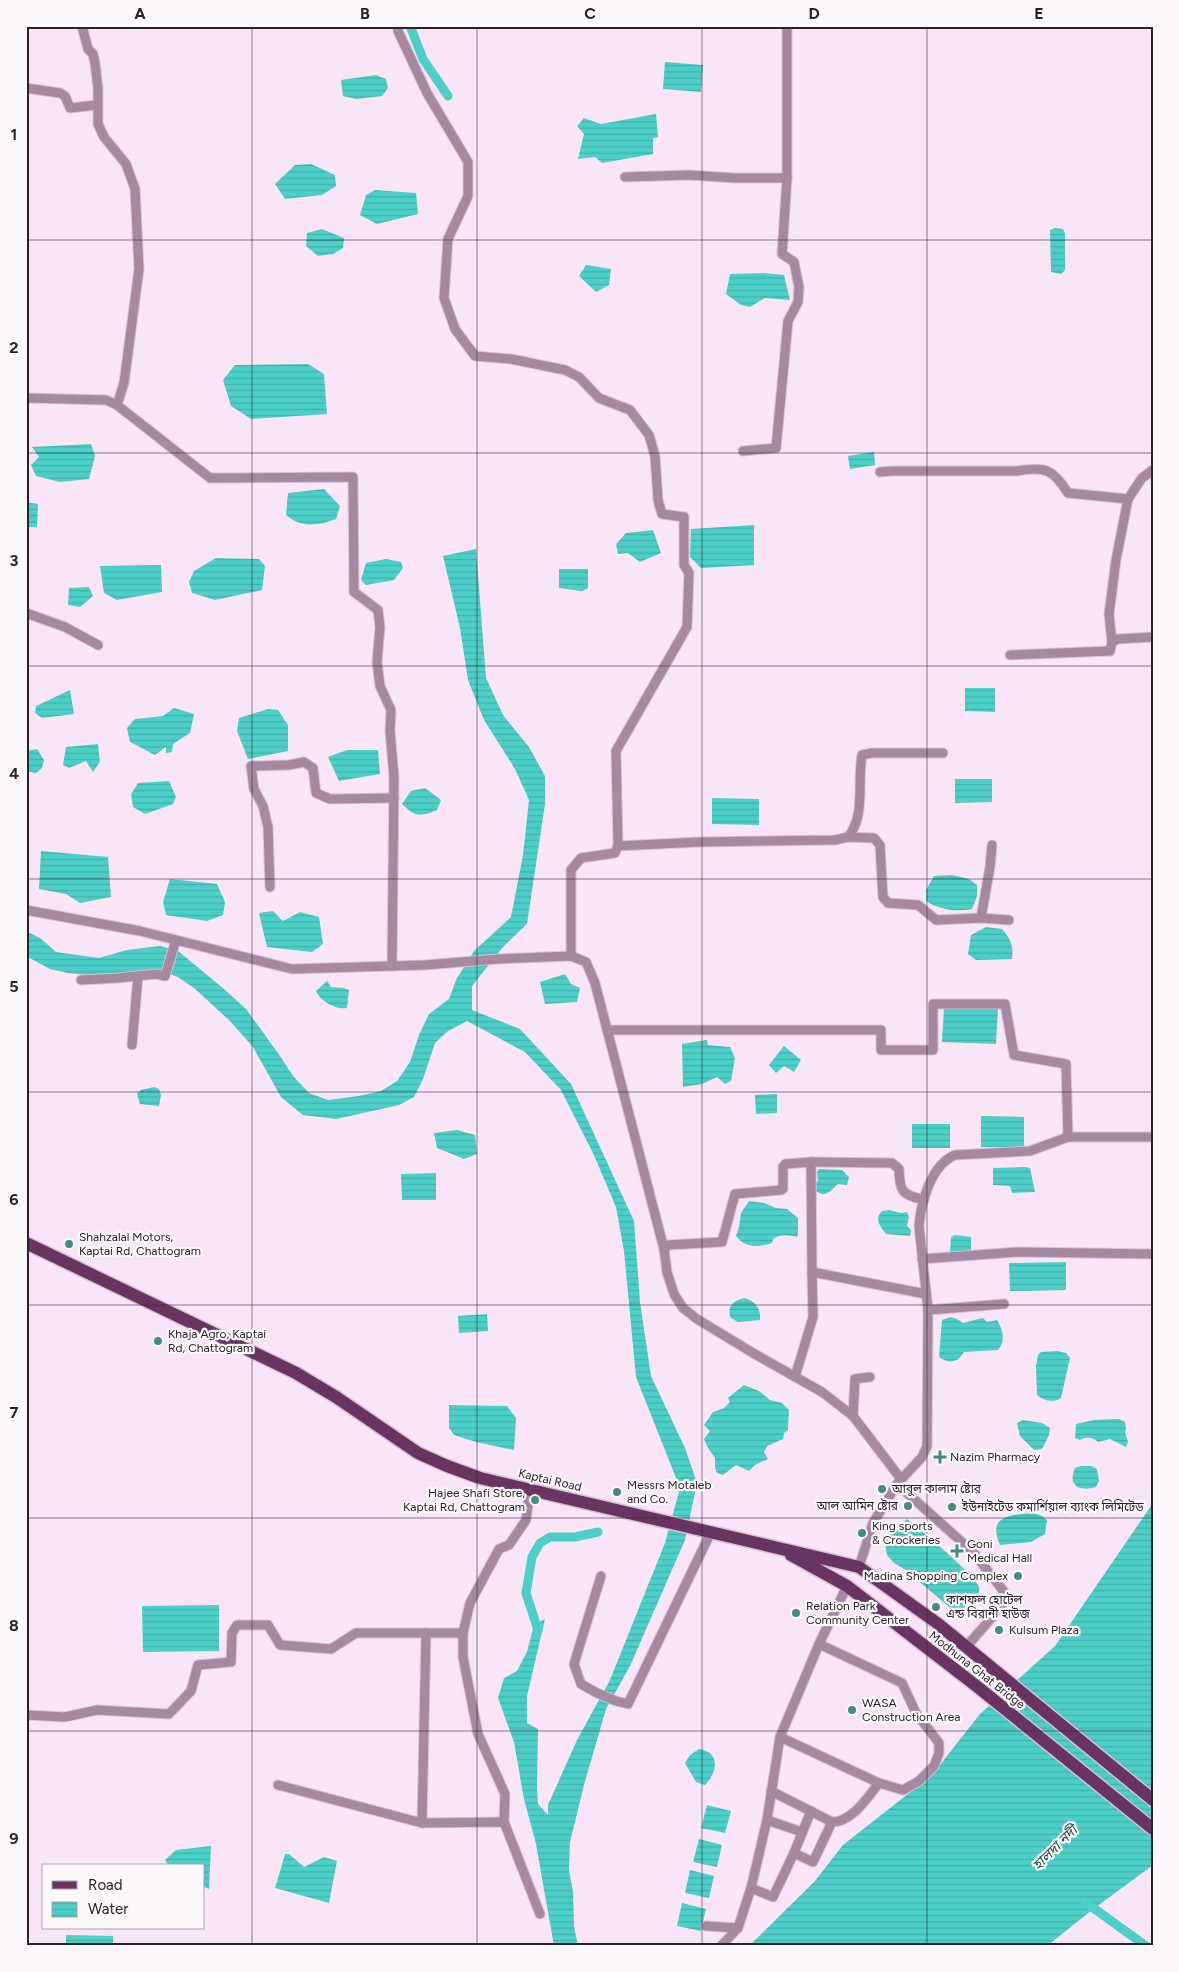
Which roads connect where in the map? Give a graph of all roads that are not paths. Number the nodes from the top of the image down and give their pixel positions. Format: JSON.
{"nodes":[{"id":1,"x":82,"y":26,"type":"edge"},
{"id":2,"x":398,"y":26,"type":"edge"},
{"id":3,"x":787,"y":26,"type":"edge"},
{"id":4,"x":26,"y":88,"type":"edge"},
{"id":5,"x":97,"y":105,"type":"junction"},
{"id":6,"x":625,"y":177,"type":"dead end"},
{"id":7,"x":787,"y":178,"type":"junction"},
{"id":8,"x":26,"y":398,"type":"edge"},
{"id":9,"x":117,"y":405,"type":"junction"},
{"id":10,"x":743,"y":451,"type":"dead end"},
{"id":11,"x":1153,"y":470,"type":"edge"},
{"id":12,"x":880,"y":472,"type":"dead end"},
{"id":13,"x":1128,"y":499,"type":"junction"},
{"id":14,"x":26,"y":613,"type":"edge"},
{"id":15,"x":1153,"y":637,"type":"edge"},
{"id":16,"x":1112,"y":642,"type":"junction"},
{"id":17,"x":98,"y":645,"type":"dead end"},
{"id":18,"x":1010,"y":655,"type":"dead end"},
{"id":19,"x":942,"y":753,"type":"dead end"},
{"id":20,"x":394,"y":798,"type":"junction"},
{"id":21,"x":848,"y":837,"type":"junction"},
{"id":22,"x":992,"y":845,"type":"dead end"},
{"id":23,"x":618,"y":846,"type":"junction"},
{"id":24,"x":270,"y":887,"type":"dead end"},
{"id":25,"x":26,"y":910,"type":"edge"},
{"id":26,"x":981,"y":918,"type":"junction"},
{"id":27,"x":1009,"y":920,"type":"dead end"},
{"id":28,"x":175,"y":944,"type":"junction"},
{"id":29,"x":571,"y":956,"type":"junction"},
{"id":30,"x":392,"y":966,"type":"junction"},
{"id":31,"x":138,"y":976,"type":"junction"},
{"id":32,"x":81,"y":980,"type":"dead end"},
{"id":33,"x":607,"y":1030,"type":"junction"},
{"id":34,"x":132,"y":1045,"type":"dead end"},
{"id":35,"x":1068,"y":1137,"type":"junction"},
{"id":36,"x":1153,"y":1137,"type":"edge"},
{"id":37,"x":811,"y":1162,"type":"junction"},
{"id":38,"x":924,"y":1200,"type":"junction"},
{"id":39,"x":26,"y":1243,"type":"edge"},
{"id":40,"x":664,"y":1249,"type":"junction"},
{"id":41,"x":1153,"y":1254,"type":"edge"},
{"id":42,"x":922,"y":1259,"type":"junction"},
{"id":43,"x":812,"y":1272,"type":"junction"},
{"id":44,"x":926,"y":1294,"type":"junction"},
{"id":45,"x":1004,"y":1304,"type":"dead end"},
{"id":46,"x":928,"y":1310,"type":"junction"},
{"id":47,"x":795,"y":1377,"type":"junction"},
{"id":48,"x":870,"y":1377,"type":"dead end"},
{"id":49,"x":853,"y":1416,"type":"junction"},
{"id":50,"x":899,"y":1481,"type":"junction"},
{"id":51,"x":530,"y":1490,"type":"junction"},
{"id":52,"x":711,"y":1532,"type":"junction"},
{"id":53,"x":775,"y":1547,"type":"junction"},
{"id":54,"x":859,"y":1567,"type":"junction"},
{"id":55,"x":601,"y":1576,"type":"dead end"},
{"id":56,"x":848,"y":1586,"type":"junction"},
{"id":57,"x":426,"y":1633,"type":"junction"},
{"id":58,"x":463,"y":1633,"type":"junction"},
{"id":59,"x":819,"y":1644,"type":"junction"},
{"id":60,"x":966,"y":1647,"type":"junction"},
{"id":61,"x":26,"y":1715,"type":"edge"},
{"id":62,"x":780,"y":1736,"type":"junction"},
{"id":63,"x":278,"y":1784,"type":"dead end"},
{"id":64,"x":878,"y":1784,"type":"junction"},
{"id":65,"x":771,"y":1791,"type":"junction"},
{"id":66,"x":1153,"y":1800,"type":"edge"},
{"id":67,"x":811,"y":1811,"type":"junction"},
{"id":68,"x":767,"y":1820,"type":"junction"},
{"id":69,"x":504,"y":1822,"type":"junction"},
{"id":70,"x":832,"y":1822,"type":"junction"},
{"id":71,"x":422,"y":1823,"type":"junction"},
{"id":72,"x":1153,"y":1828,"type":"edge"},
{"id":73,"x":802,"y":1832,"type":"junction"},
{"id":74,"x":794,"y":1853,"type":"junction"},
{"id":75,"x":750,"y":1888,"type":"junction"},
{"id":76,"x":540,"y":1914,"type":"dead end"},
{"id":77,"x":706,"y":1926,"type":"dead end"},
{"id":78,"x":738,"y":1928,"type":"junction"},
{"id":79,"x":721,"y":1946,"type":"edge"}],
"edges":[{"from":1,"to":5,"type":"street"},
{"from":2,"to":23,"type":"street"},
{"from":3,"to":7,"type":"street"},
{"from":4,"to":5,"type":"street"},
{"from":5,"to":9,"type":"street"},
{"from":6,"to":7,"type":"street"},
{"from":7,"to":10,"type":"street"},
{"from":8,"to":9,"type":"street"},
{"from":9,"to":20,"type":"street"},
{"from":11,"to":13,"type":"street"},
{"from":12,"to":13,"type":"street"},
{"from":13,"to":16,"type":"street"},
{"from":14,"to":17,"type":"street"},
{"from":15,"to":16,"type":"street"},
{"from":16,"to":18,"type":"street"},
{"from":19,"to":21,"type":"street"},
{"from":20,"to":24,"type":"street"},
{"from":20,"to":30,"type":"street"},
{"from":21,"to":23,"type":"street"},
{"from":21,"to":26,"type":"street"},
{"from":22,"to":26,"type":"street"},
{"from":23,"to":29,"type":"street"},
{"from":25,"to":28,"type":"street"},
{"from":26,"to":27,"type":"street"},
{"from":28,"to":30,"type":"street"},
{"from":28,"to":31,"type":"street"},
{"from":29,"to":30,"type":"street"},
{"from":29,"to":33,"type":"street"},
{"from":31,"to":32,"type":"street"},
{"from":31,"to":34,"type":"street"},
{"from":33,"to":35,"type":"street"},
{"from":33,"to":40,"type":"street"},
{"from":35,"to":36,"type":"street"},
{"from":35,"to":38,"type":"street"},
{"from":37,"to":38,"type":"street"},
{"from":37,"to":40,"type":"street"},
{"from":37,"to":43,"type":"street"},
{"from":38,"to":42,"type":"street"},
{"from":39,"to":51,"type":"main road","name":"Kaptai Road"},
{"from":40,"to":47,"type":"street"},
{"from":41,"to":42,"type":"street"},
{"from":42,"to":44,"type":"street"},
{"from":43,"to":44,"type":"street"},
{"from":43,"to":47,"type":"street"},
{"from":44,"to":46,"type":"street"},
{"from":45,"to":46,"type":"street"},
{"from":46,"to":50,"type":"street"},
{"from":47,"to":49,"type":"street"},
{"from":48,"to":49,"type":"street"},
{"from":49,"to":50,"type":"street"},
{"from":50,"to":54,"type":"street"},
{"from":50,"to":60,"type":"street"},
{"from":51,"to":52,"type":"main road","name":"Kaptai Road"},
{"from":51,"to":58,"type":"street"},
{"from":52,"to":53,"type":"main road","name":"Kaptai Road"},
{"from":52,"to":55,"type":"street"},
{"from":53,"to":54,"type":"main road"},
{"from":53,"to":56,"type":"main road","name":"Modhuna Ghat Bridge"},
{"from":54,"to":60,"type":"main road","name":"Modhuna Ghat Bridge"},
{"from":56,"to":59,"type":"street"},
{"from":56,"to":72,"type":"main road","name":"Modhuna Ghat Bridge"},
{"from":57,"to":58,"type":"street"},
{"from":57,"to":61,"type":"street"},
{"from":57,"to":71,"type":"street"},
{"from":58,"to":69,"type":"street"},
{"from":59,"to":62,"type":"street"},
{"from":59,"to":64,"type":"street"},
{"from":60,"to":66,"type":"main road","name":"Modhuna Ghat Bridge"},
{"from":62,"to":64,"type":"street"},
{"from":62,"to":65,"type":"street"},
{"from":63,"to":71,"type":"street"},
{"from":64,"to":70,"type":"street"},
{"from":65,"to":67,"type":"street"},
{"from":65,"to":68,"type":"street"},
{"from":67,"to":70,"type":"street"},
{"from":67,"to":73,"type":"street"},
{"from":68,"to":73,"type":"street"},
{"from":68,"to":75,"type":"street"},
{"from":69,"to":71,"type":"street"},
{"from":69,"to":76,"type":"street"},
{"from":70,"to":74,"type":"street"},
{"from":73,"to":74,"type":"street"},
{"from":74,"to":75,"type":"street"},
{"from":75,"to":78,"type":"street"},
{"from":77,"to":78,"type":"street"},
{"from":78,"to":79,"type":"street"}]}
